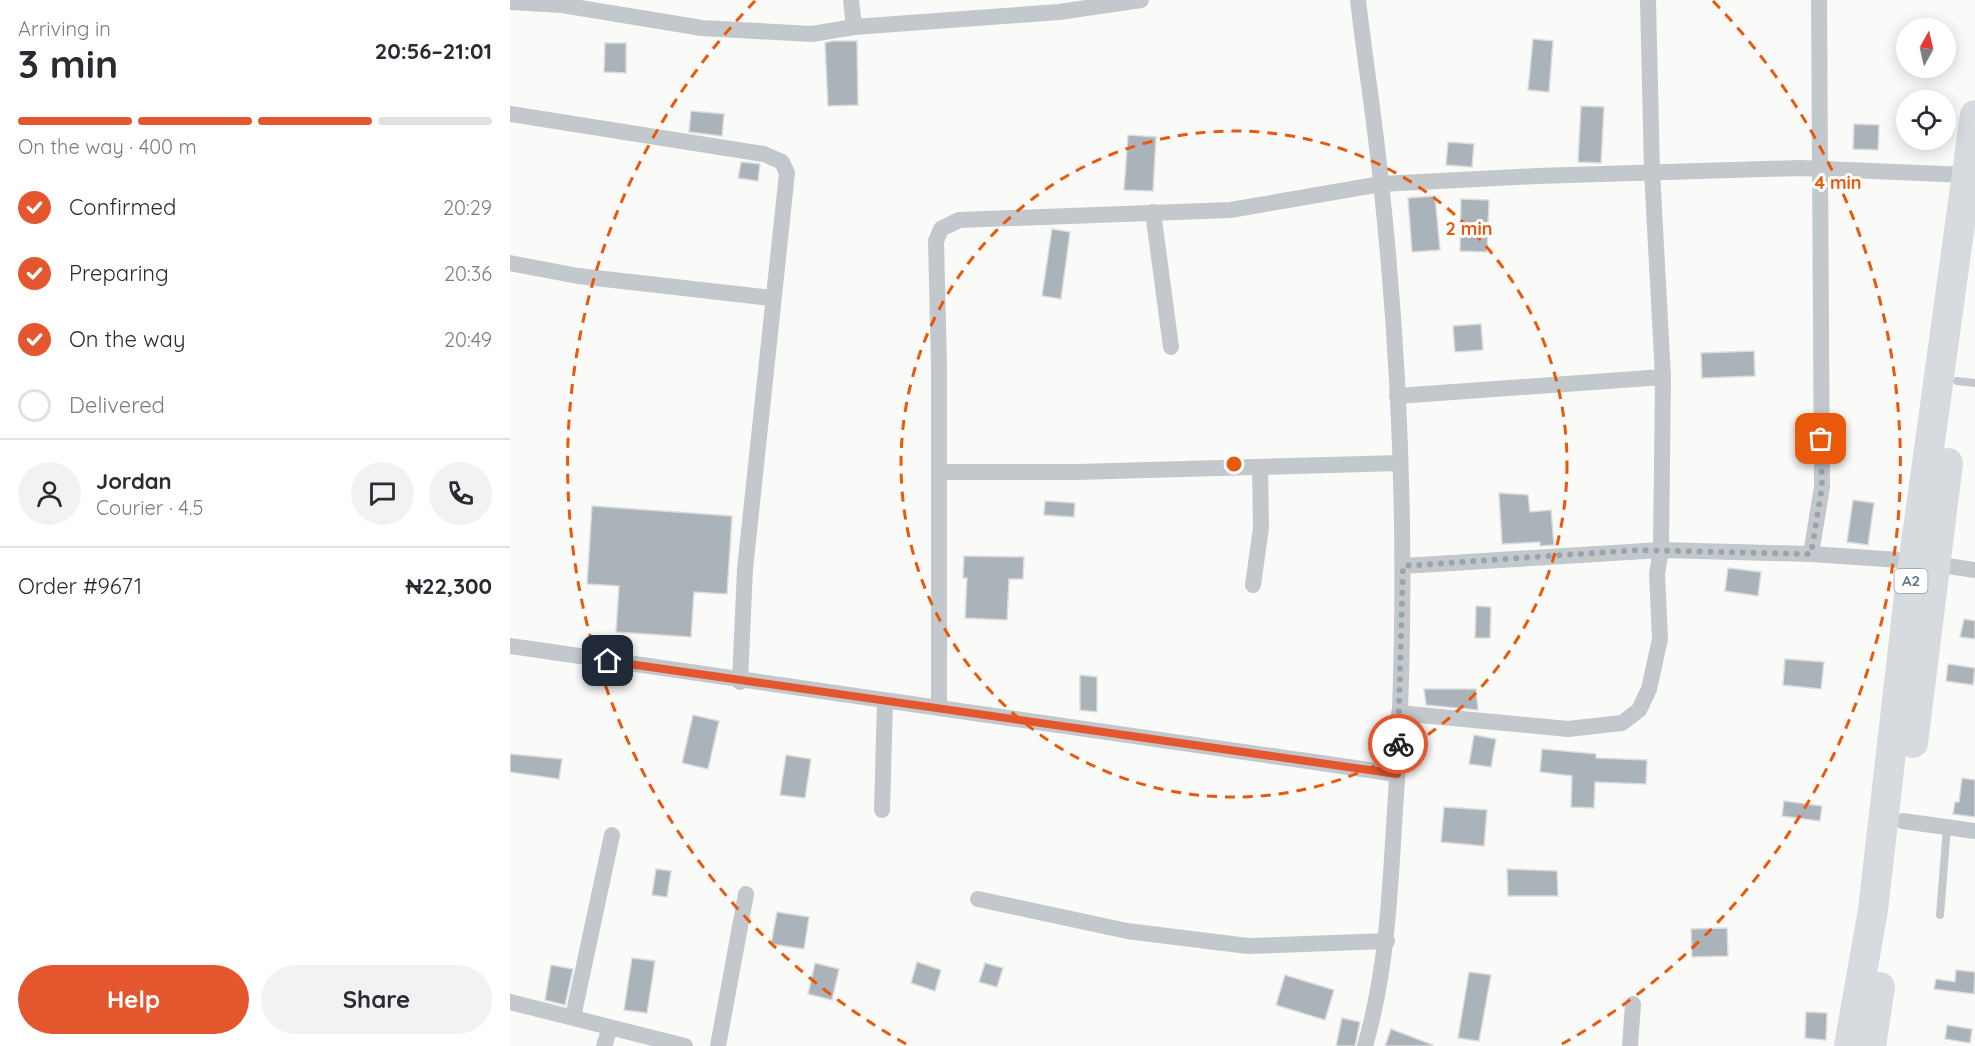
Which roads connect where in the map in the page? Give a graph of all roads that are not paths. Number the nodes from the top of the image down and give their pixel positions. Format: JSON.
{"nodes":[{"id":1,"x":851,"y":0,"type":"edge"},
{"id":2,"x":1141,"y":0,"type":"edge"},
{"id":3,"x":1358,"y":0,"type":"edge"},
{"id":4,"x":1648,"y":0,"type":"edge"},
{"id":5,"x":1819,"y":0,"type":"edge"},
{"id":6,"x":510,"y":2,"type":"edge"},
{"id":7,"x":854,"y":27,"type":"junction"},
{"id":8,"x":510,"y":114,"type":"edge"},
{"id":9,"x":1975,"y":115,"type":"edge"},
{"id":10,"x":1821,"y":169,"type":"junction"},
{"id":11,"x":1652,"y":171,"type":"junction"},
{"id":12,"x":1968,"y":175,"type":"junction"},
{"id":13,"x":1381,"y":184,"type":"junction"},
{"id":14,"x":1153,"y":212,"type":"junction"},
{"id":15,"x":1975,"y":262,"type":"edge"},
{"id":16,"x":510,"y":263,"type":"edge"},
{"id":17,"x":772,"y":298,"type":"junction"},
{"id":18,"x":1171,"y":347,"type":"dead end"},
{"id":19,"x":1663,"y":377,"type":"junction"},
{"id":20,"x":1966,"y":382,"type":"edge"},
{"id":21,"x":1397,"y":396,"type":"junction"},
{"id":22,"x":1400,"y":463,"type":"junction"},
{"id":23,"x":1260,"y":467,"type":"junction"},
{"id":24,"x":940,"y":472,"type":"junction"},
{"id":25,"x":1661,"y":550,"type":"junction"},
{"id":26,"x":1811,"y":554,"type":"junction"},
{"id":27,"x":1925,"y":564,"type":"junction"},
{"id":28,"x":1403,"y":566,"type":"junction"},
{"id":29,"x":1975,"y":570,"type":"edge"},
{"id":30,"x":1253,"y":585,"type":"dead end"},
{"id":31,"x":510,"y":646,"type":"edge"},
{"id":32,"x":740,"y":682,"type":"junction"},
{"id":33,"x":885,"y":701,"type":"junction"},
{"id":34,"x":939,"y":708,"type":"junction"},
{"id":35,"x":1399,"y":713,"type":"junction"},
{"id":36,"x":1397,"y":774,"type":"junction"},
{"id":37,"x":882,"y":810,"type":"dead end"},
{"id":38,"x":1903,"y":821,"type":"junction"},
{"id":39,"x":1947,"y":827,"type":"junction"},
{"id":40,"x":1975,"y":831,"type":"edge"},
{"id":41,"x":612,"y":835,"type":"dead end"},
{"id":42,"x":746,"y":894,"type":"dead end"},
{"id":43,"x":978,"y":899,"type":"dead end"},
{"id":44,"x":1940,"y":915,"type":"dead end"},
{"id":45,"x":1387,"y":941,"type":"junction"},
{"id":46,"x":510,"y":1002,"type":"edge"},
{"id":47,"x":1633,"y":1004,"type":"dead end"},
{"id":48,"x":573,"y":1017,"type":"junction"},
{"id":49,"x":610,"y":1028,"type":"junction"},
{"id":50,"x":604,"y":1046,"type":"edge"},
{"id":51,"x":685,"y":1046,"type":"edge"},
{"id":52,"x":718,"y":1046,"type":"edge"},
{"id":53,"x":1365,"y":1046,"type":"edge"},
{"id":54,"x":1630,"y":1046,"type":"edge"},
{"id":55,"x":1850,"y":1046,"type":"edge"},
{"id":56,"x":1871,"y":1046,"type":"edge"}],
"edges":[{"from":1,"to":7,"type":"street"},
{"from":2,"to":7,"type":"street"},
{"from":3,"to":13,"type":"street"},
{"from":4,"to":11,"type":"street"},
{"from":5,"to":10,"type":"street"},
{"from":6,"to":7,"type":"street"},
{"from":8,"to":17,"type":"street"},
{"from":9,"to":12,"type":"highway","number":"A2"},
{"from":10,"to":11,"type":"street"},
{"from":10,"to":12,"type":"street"},
{"from":10,"to":26,"type":"street"},
{"from":11,"to":13,"type":"street"},
{"from":11,"to":19,"type":"street"},
{"from":12,"to":27,"type":"highway","number":"A2"},
{"from":13,"to":14,"type":"street"},
{"from":13,"to":21,"type":"street"},
{"from":14,"to":18,"type":"street"},
{"from":14,"to":24,"type":"street"},
{"from":15,"to":20,"type":"highway","number":"A2"},
{"from":16,"to":17,"type":"street"},
{"from":17,"to":32,"type":"street"},
{"from":19,"to":21,"type":"street"},
{"from":19,"to":25,"type":"street"},
{"from":20,"to":27,"type":"highway","number":"A2"},
{"from":21,"to":22,"type":"street"},
{"from":22,"to":23,"type":"street"},
{"from":22,"to":28,"type":"street"},
{"from":23,"to":24,"type":"street"},
{"from":23,"to":30,"type":"street"},
{"from":24,"to":34,"type":"street"},
{"from":25,"to":26,"type":"street"},
{"from":25,"to":28,"type":"street"},
{"from":25,"to":35,"type":"street"},
{"from":26,"to":27,"type":"street"},
{"from":27,"to":29,"type":"street"},
{"from":27,"to":38,"type":"highway","number":"A2"},
{"from":27,"to":55,"type":"highway","number":"A2"},
{"from":28,"to":35,"type":"street"},
{"from":31,"to":32,"type":"street"},
{"from":32,"to":33,"type":"street"},
{"from":33,"to":34,"type":"street"},
{"from":33,"to":37,"type":"street"},
{"from":34,"to":36,"type":"street"},
{"from":35,"to":36,"type":"street"},
{"from":36,"to":45,"type":"street"},
{"from":38,"to":39,"type":"street"},
{"from":38,"to":56,"type":"highway","number":"A2"},
{"from":39,"to":40,"type":"street"},
{"from":39,"to":44,"type":"lane"},
{"from":41,"to":48,"type":"street"},
{"from":42,"to":52,"type":"street"},
{"from":43,"to":45,"type":"street"},
{"from":45,"to":53,"type":"street"},
{"from":46,"to":48,"type":"street"},
{"from":47,"to":54,"type":"street"},
{"from":48,"to":49,"type":"street"},
{"from":49,"to":50,"type":"street"},
{"from":49,"to":51,"type":"street"}]}
